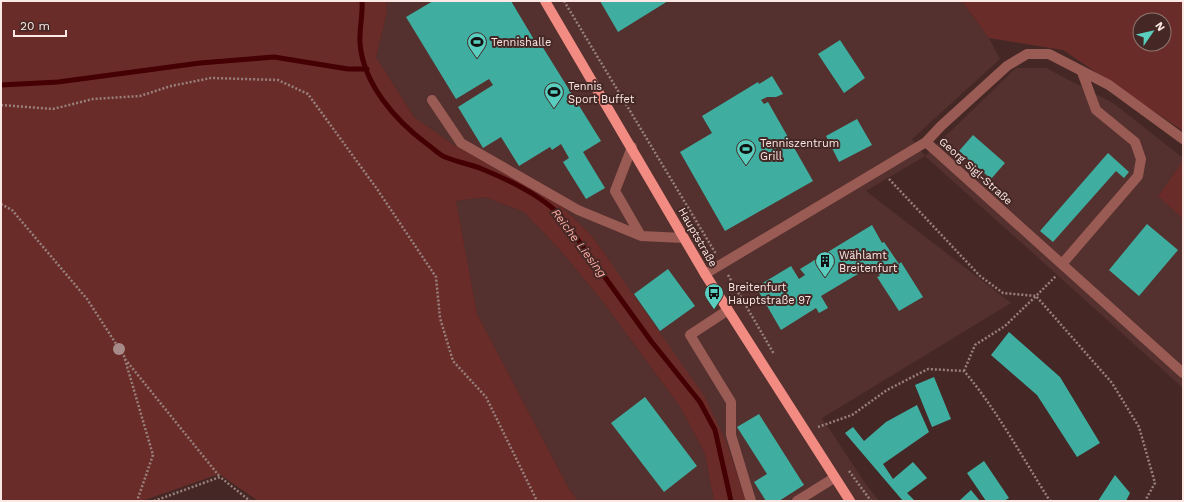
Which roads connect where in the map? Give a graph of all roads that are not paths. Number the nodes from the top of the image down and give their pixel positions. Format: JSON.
{"nodes":[{"id":1,"x":545,"y":1,"type":"edge"},
{"id":2,"x":1082,"y":72,"type":"junction"},
{"id":3,"x":432,"y":100,"type":"dead end"},
{"id":4,"x":1183,"y":139,"type":"edge"},
{"id":5,"x":926,"y":142,"type":"junction"},
{"id":6,"x":632,"y":147,"type":"junction"},
{"id":7,"x":641,"y":236,"type":"junction"},
{"id":8,"x":684,"y":238,"type":"junction"},
{"id":9,"x":1063,"y":265,"type":"junction"},
{"id":10,"x":705,"y":274,"type":"junction"},
{"id":11,"x":728,"y":310,"type":"junction"},
{"id":12,"x":1183,"y":373,"type":"edge"},
{"id":13,"x":834,"y":478,"type":"junction"},
{"id":14,"x":751,"y":501,"type":"edge"},
{"id":15,"x":797,"y":501,"type":"edge"},
{"id":16,"x":850,"y":501,"type":"edge"}],
"edges":[{"from":1,"to":6,"type":"main road","name":"Hauptstraße"},
{"from":2,"to":4,"type":"street"},
{"from":2,"to":5,"type":"street"},
{"from":2,"to":9,"type":"street"},
{"from":3,"to":7,"type":"street"},
{"from":5,"to":9,"type":"street","name":"Georg Sigl-Straße"},
{"from":5,"to":10,"type":"street","name":"Georg Sigl-Straße"},
{"from":6,"to":7,"type":"street"},
{"from":6,"to":8,"type":"main road","name":"Hauptstraße"},
{"from":7,"to":8,"type":"street"},
{"from":8,"to":10,"type":"main road","name":"Hauptstraße"},
{"from":9,"to":12,"type":"street","name":"Georg Sigl-Straße"},
{"from":10,"to":11,"type":"main road","name":"Hauptstraße"},
{"from":11,"to":13,"type":"main road","name":"Hauptstraße"},
{"from":11,"to":14,"type":"street"},
{"from":13,"to":15,"type":"street"},
{"from":13,"to":16,"type":"main road","name":"Hauptstraße"}]}
